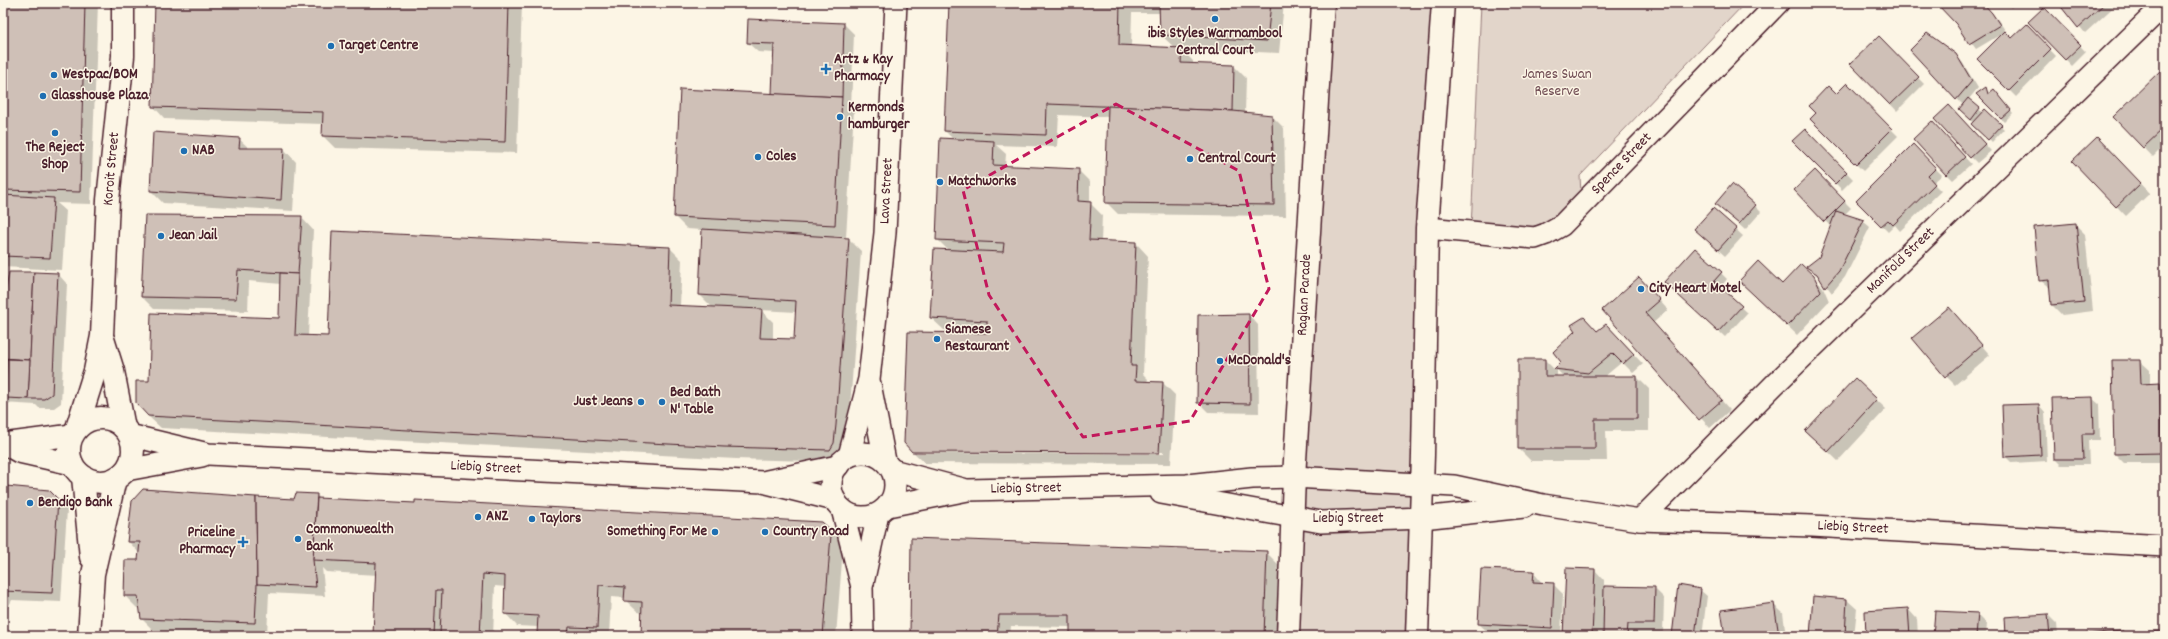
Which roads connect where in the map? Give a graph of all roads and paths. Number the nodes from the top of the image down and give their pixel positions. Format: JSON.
{"nodes":[{"id":1,"x":123,"y":3,"type":"edge"},
{"id":2,"x":896,"y":3,"type":"edge"},
{"id":3,"x":1323,"y":3,"type":"edge"},
{"id":4,"x":1443,"y":3,"type":"edge"},
{"id":5,"x":1778,"y":3,"type":"edge"},
{"id":6,"x":2165,"y":4,"type":"edge"},
{"id":7,"x":1427,"y":228,"type":"junction"},
{"id":8,"x":102,"y":336,"type":"junction"},
{"id":9,"x":869,"y":379,"type":"junction"},
{"id":10,"x":74,"y":431,"type":"junction"},
{"id":11,"x":127,"y":431,"type":"junction"},
{"id":12,"x":4,"y":444,"type":"edge"},
{"id":13,"x":208,"y":454,"type":"junction"},
{"id":14,"x":843,"y":461,"type":"junction"},
{"id":15,"x":888,"y":466,"type":"junction"},
{"id":16,"x":77,"y":470,"type":"junction"},
{"id":17,"x":121,"y":474,"type":"junction"},
{"id":18,"x":1294,"y":477,"type":"junction"},
{"id":19,"x":763,"y":482,"type":"junction"},
{"id":20,"x":1422,"y":483,"type":"junction"},
{"id":21,"x":1133,"y":487,"type":"junction"},
{"id":22,"x":968,"y":490,"type":"junction"},
{"id":23,"x":838,"y":504,"type":"junction"},
{"id":24,"x":1542,"y":505,"type":"junction"},
{"id":25,"x":883,"y":510,"type":"junction"},
{"id":26,"x":1293,"y":518,"type":"junction"},
{"id":27,"x":1422,"y":518,"type":"junction"},
{"id":28,"x":1640,"y":520,"type":"junction"},
{"id":29,"x":2165,"y":546,"type":"edge"},
{"id":30,"x":93,"y":574,"type":"junction"},
{"id":31,"x":862,"y":588,"type":"junction"},
{"id":32,"x":88,"y":636,"type":"edge"},
{"id":33,"x":863,"y":636,"type":"edge"},
{"id":34,"x":1288,"y":636,"type":"edge"},
{"id":35,"x":1417,"y":636,"type":"edge"}],
"edges":[{"from":1,"to":8,"type":"main road","name":"Koroit Street"},
{"from":2,"to":9,"type":"street","name":"Lava Street"},
{"from":3,"to":18,"type":"main road","name":"Raglan Parade"},
{"from":4,"to":7,"type":"main road"},
{"from":5,"to":7,"type":"street","name":"Spence Street"},
{"from":6,"to":28,"type":"street","name":"Manifold Street"},
{"from":7,"to":20,"type":"main road"},
{"from":8,"to":10,"type":"main road","name":"Koroit Street"},
{"from":8,"to":11,"type":"main road","name":"Koroit Street"},
{"from":9,"to":14,"type":"street","name":"Lava Street"},
{"from":9,"to":15,"type":"street","name":"Lava Street"},
{"from":10,"to":11,"type":"main road"},
{"from":10,"to":12,"type":"street"},
{"from":10,"to":16,"type":"main road"},
{"from":11,"to":13,"type":"street","name":"Liebig Street"},
{"from":11,"to":17,"type":"main road"},
{"from":12,"to":16,"type":"street"},
{"from":13,"to":17,"type":"street","name":"Liebig Street"},
{"from":13,"to":19,"type":"street","name":"Liebig Street"},
{"from":14,"to":15,"type":"street"},
{"from":14,"to":19,"type":"street","name":"Liebig Street"},
{"from":14,"to":23,"type":"street"},
{"from":15,"to":22,"type":"street","name":"Liebig Street"},
{"from":15,"to":25,"type":"street"},
{"from":16,"to":17,"type":"main road"},
{"from":16,"to":30,"type":"main road"},
{"from":17,"to":30,"type":"main road"},
{"from":18,"to":20,"type":"street","name":"Liebig Street"},
{"from":18,"to":21,"type":"street","name":"Liebig Street"},
{"from":18,"to":26,"type":"main road","name":"Raglan Parade"},
{"from":19,"to":23,"type":"street","name":"Liebig Street"},
{"from":20,"to":24,"type":"street","name":"Liebig Street"},
{"from":20,"to":27,"type":"main road"},
{"from":21,"to":22,"type":"street","name":"Liebig Street"},
{"from":21,"to":26,"type":"street","name":"Liebig Street"},
{"from":22,"to":25,"type":"street","name":"Liebig Street"},
{"from":23,"to":25,"type":"street"},
{"from":23,"to":31,"type":"street"},
{"from":24,"to":27,"type":"street","name":"Liebig Street"},
{"from":24,"to":28,"type":"street","name":"Liebig Street"},
{"from":25,"to":31,"type":"street"},
{"from":26,"to":27,"type":"street","name":"Liebig Street"},
{"from":26,"to":34,"type":"main road","name":"Raglan Parade"},
{"from":27,"to":35,"type":"main road"},
{"from":28,"to":29,"type":"street","name":"Liebig Street"},
{"from":30,"to":32,"type":"main road"},
{"from":31,"to":33,"type":"street"}]}
